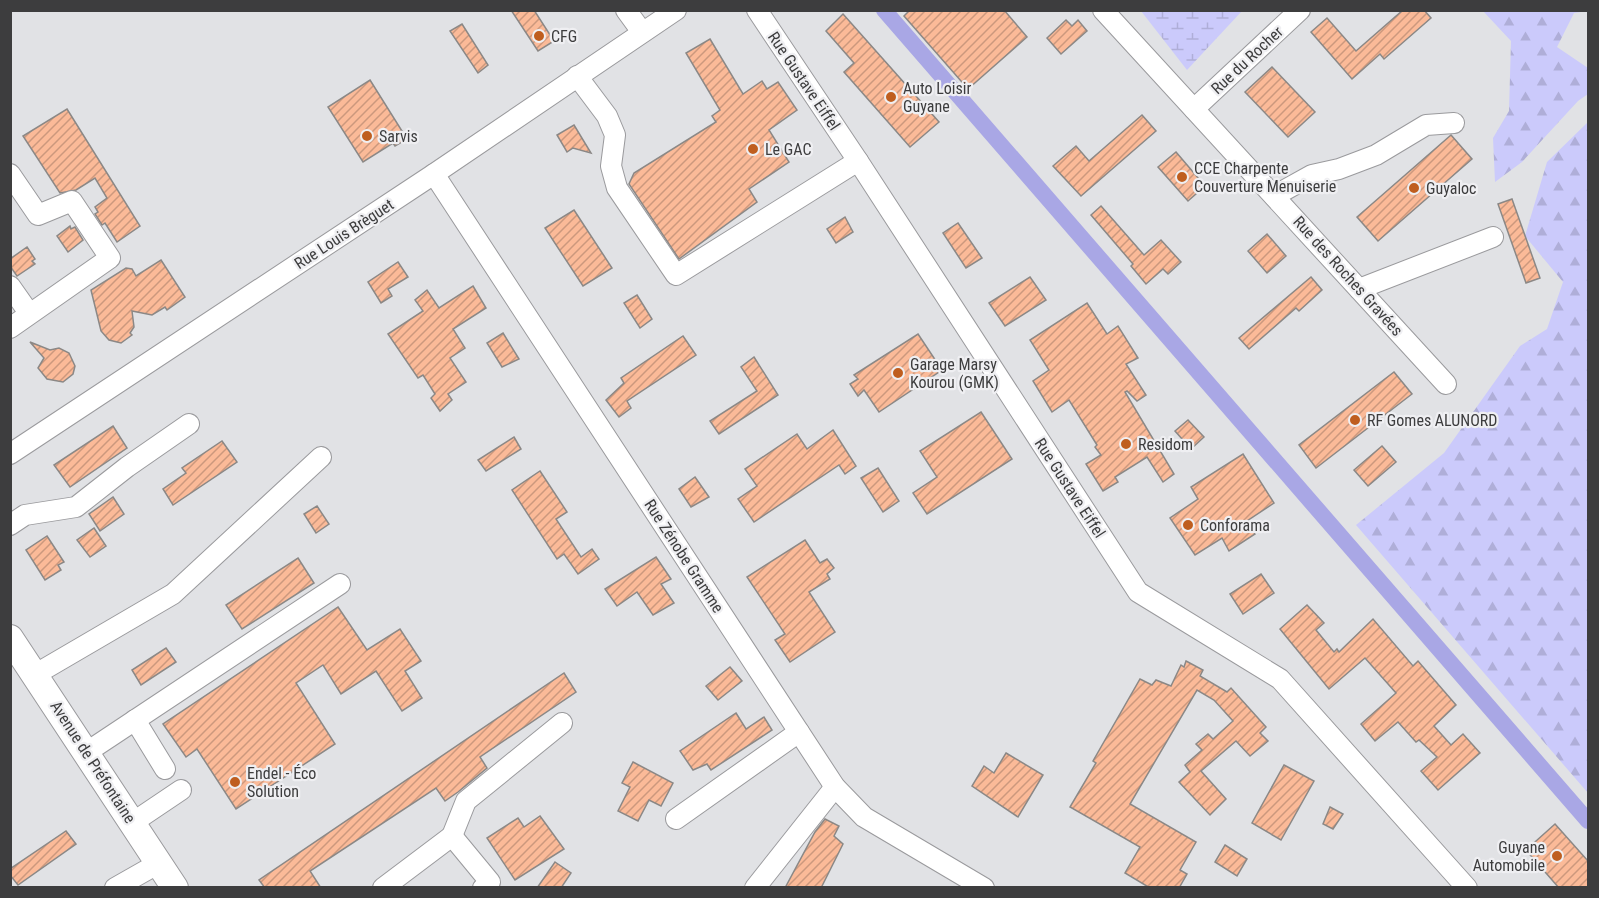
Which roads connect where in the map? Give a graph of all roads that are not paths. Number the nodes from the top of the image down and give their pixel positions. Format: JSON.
{"nodes":[{"id":1,"x":626,"y":10,"type":"edge"},
{"id":2,"x":676,"y":10,"type":"edge"},
{"id":3,"x":757,"y":10,"type":"edge"},
{"id":4,"x":1103,"y":10,"type":"edge"},
{"id":5,"x":1300,"y":10,"type":"edge"},
{"id":6,"x":642,"y":33,"type":"junction"},
{"id":7,"x":578,"y":76,"type":"junction"},
{"id":8,"x":1194,"y":109,"type":"junction"},
{"id":9,"x":1454,"y":123,"type":"dead end"},
{"id":10,"x":858,"y":161,"type":"junction"},
{"id":11,"x":10,"y":174,"type":"edge"},
{"id":12,"x":434,"y":174,"type":"junction"},
{"id":13,"x":1274,"y":196,"type":"junction"},
{"id":14,"x":1493,"y":237,"type":"dead end"},
{"id":15,"x":10,"y":286,"type":"edge"},
{"id":16,"x":1359,"y":290,"type":"junction"},
{"id":17,"x":29,"y":313,"type":"junction"},
{"id":18,"x":10,"y":328,"type":"edge"},
{"id":19,"x":1446,"y":384,"type":"dead end"},
{"id":20,"x":189,"y":424,"type":"dead end"},
{"id":21,"x":10,"y":454,"type":"edge"},
{"id":22,"x":321,"y":457,"type":"dead end"},
{"id":23,"x":10,"y":525,"type":"edge"},
{"id":24,"x":340,"y":584,"type":"dead end"},
{"id":25,"x":10,"y":638,"type":"edge"},
{"id":26,"x":36,"y":674,"type":"junction"},
{"id":27,"x":135,"y":720,"type":"junction"},
{"id":28,"x":562,"y":723,"type":"dead end"},
{"id":29,"x":799,"y":732,"type":"junction"},
{"id":30,"x":87,"y":752,"type":"junction"},
{"id":31,"x":165,"y":769,"type":"dead end"},
{"id":32,"x":835,"y":787,"type":"junction"},
{"id":33,"x":181,"y":790,"type":"dead end"},
{"id":34,"x":676,"y":819,"type":"dead end"},
{"id":35,"x":132,"y":823,"type":"junction"},
{"id":36,"x":452,"y":836,"type":"junction"},
{"id":37,"x":159,"y":863,"type":"junction"},
{"id":38,"x":116,"y":888,"type":"edge"},
{"id":39,"x":175,"y":888,"type":"edge"},
{"id":40,"x":383,"y":888,"type":"edge"},
{"id":41,"x":483,"y":888,"type":"edge"},
{"id":42,"x":755,"y":888,"type":"edge"},
{"id":43,"x":984,"y":888,"type":"edge"},
{"id":44,"x":1467,"y":888,"type":"edge"}],
"edges":[{"from":1,"to":6,"type":"street"},
{"from":2,"to":6,"type":"street","name":"Rue Louis Brèguet"},
{"from":3,"to":10,"type":"street","name":"Rue Gustave Eiffel"},
{"from":4,"to":8,"type":"street","name":"Rue des Roches Gravées"},
{"from":5,"to":8,"type":"street","name":"Rue du Rocher"},
{"from":6,"to":7,"type":"street","name":"Rue Louis Brèguet"},
{"from":7,"to":10,"type":"street"},
{"from":7,"to":12,"type":"street","name":"Rue Louis Brèguet"},
{"from":8,"to":13,"type":"street","name":"Rue des Roches Gravées"},
{"from":9,"to":13,"type":"street"},
{"from":10,"to":44,"type":"street","name":"Rue Gustave Eiffel"},
{"from":11,"to":17,"type":"street"},
{"from":12,"to":21,"type":"street","name":"Rue Louis Brèguet"},
{"from":12,"to":29,"type":"street","name":"Rue Zénobe Gramme"},
{"from":13,"to":16,"type":"street","name":"Rue des Roches Gravées"},
{"from":14,"to":16,"type":"street"},
{"from":15,"to":17,"type":"street"},
{"from":16,"to":19,"type":"street","name":"Rue des Roches Gravées"},
{"from":17,"to":18,"type":"street"},
{"from":20,"to":23,"type":"street"},
{"from":22,"to":26,"type":"street"},
{"from":24,"to":27,"type":"street"},
{"from":25,"to":26,"type":"main road","name":"Avenue de Préfontaine"},
{"from":26,"to":30,"type":"main road","name":"Avenue de Préfontaine"},
{"from":27,"to":30,"type":"street"},
{"from":27,"to":31,"type":"street"},
{"from":28,"to":36,"type":"street"},
{"from":29,"to":32,"type":"street","name":"Rue Zénobe Gramme"},
{"from":29,"to":34,"type":"street"},
{"from":30,"to":35,"type":"main road","name":"Avenue de Préfontaine"},
{"from":32,"to":42,"type":"street"},
{"from":32,"to":43,"type":"street","name":"Rue Zénobe Gramme"},
{"from":33,"to":35,"type":"street"},
{"from":35,"to":37,"type":"main road","name":"Avenue de Préfontaine"},
{"from":36,"to":40,"type":"street"},
{"from":36,"to":41,"type":"street"},
{"from":37,"to":38,"type":"street"},
{"from":37,"to":39,"type":"main road","name":"Avenue de Préfontaine"}]}
